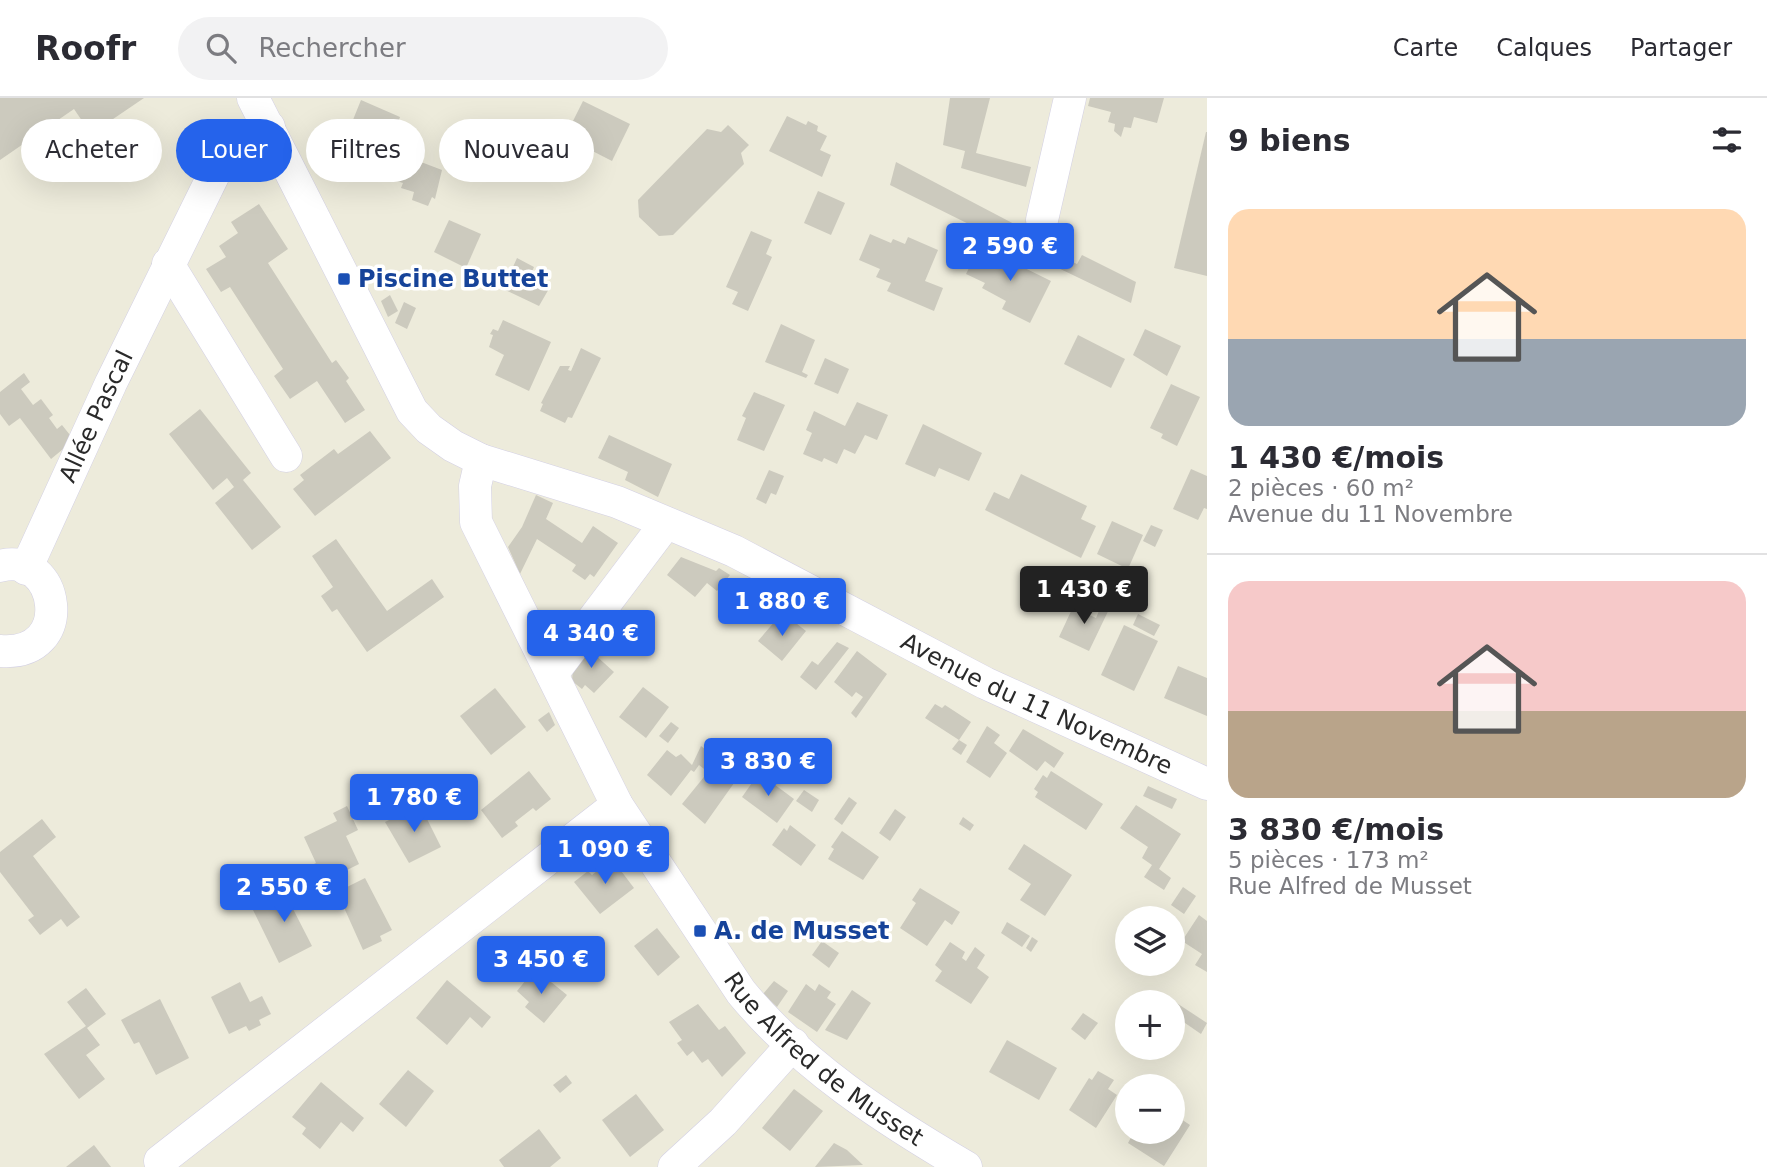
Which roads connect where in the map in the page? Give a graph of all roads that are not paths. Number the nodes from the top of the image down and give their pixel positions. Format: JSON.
{"nodes":[{"id":1,"x":253,"y":98,"type":"edge"},
{"id":2,"x":1070,"y":98,"type":"edge"},
{"id":3,"x":265,"y":119,"type":"edge"},
{"id":4,"x":292,"y":173,"type":"edge"},
{"id":5,"x":210,"y":182,"type":"edge"},
{"id":6,"x":1042,"y":219,"type":"dead end"},
{"id":7,"x":168,"y":264,"type":"junction"},
{"id":8,"x":286,"y":456,"type":"dead end"},
{"id":9,"x":481,"y":460,"type":"junction"},
{"id":10,"x":666,"y":523,"type":"junction"},
{"id":11,"x":13,"y":568,"type":"edge"},
{"id":12,"x":0,"y":651,"type":"edge"},
{"id":13,"x":552,"y":674,"type":"junction"},
{"id":14,"x":1207,"y":784,"type":"edge"},
{"id":15,"x":617,"y":805,"type":"junction"},
{"id":16,"x":793,"y":1044,"type":"junction"},
{"id":17,"x":160,"y":1161,"type":"dead end"},
{"id":18,"x":674,"y":1167,"type":"edge"},
{"id":19,"x":966,"y":1167,"type":"edge"}],
"edges":[{"from":1,"to":3,"type":"street"},
{"from":2,"to":6,"type":"street"},
{"from":4,"to":9,"type":"street"},
{"from":5,"to":7,"type":"street","name":"Allée Pascal"},
{"from":7,"to":8,"type":"street"},
{"from":7,"to":11,"type":"street","name":"Allée Pascal"},
{"from":9,"to":10,"type":"street","name":"Avenue du 11 Novembre"},
{"from":9,"to":13,"type":"street","name":"Rue Alfred de Musset"},
{"from":10,"to":13,"type":"street"},
{"from":10,"to":14,"type":"street","name":"Avenue du 11 Novembre"},
{"from":11,"to":12,"type":"street"},
{"from":13,"to":15,"type":"street","name":"Rue Alfred de Musset"},
{"from":15,"to":16,"type":"street","name":"Rue Alfred de Musset"},
{"from":15,"to":17,"type":"street"},
{"from":16,"to":18,"type":"street"},
{"from":16,"to":19,"type":"street","name":"Rue Alfred de Musset"}]}
